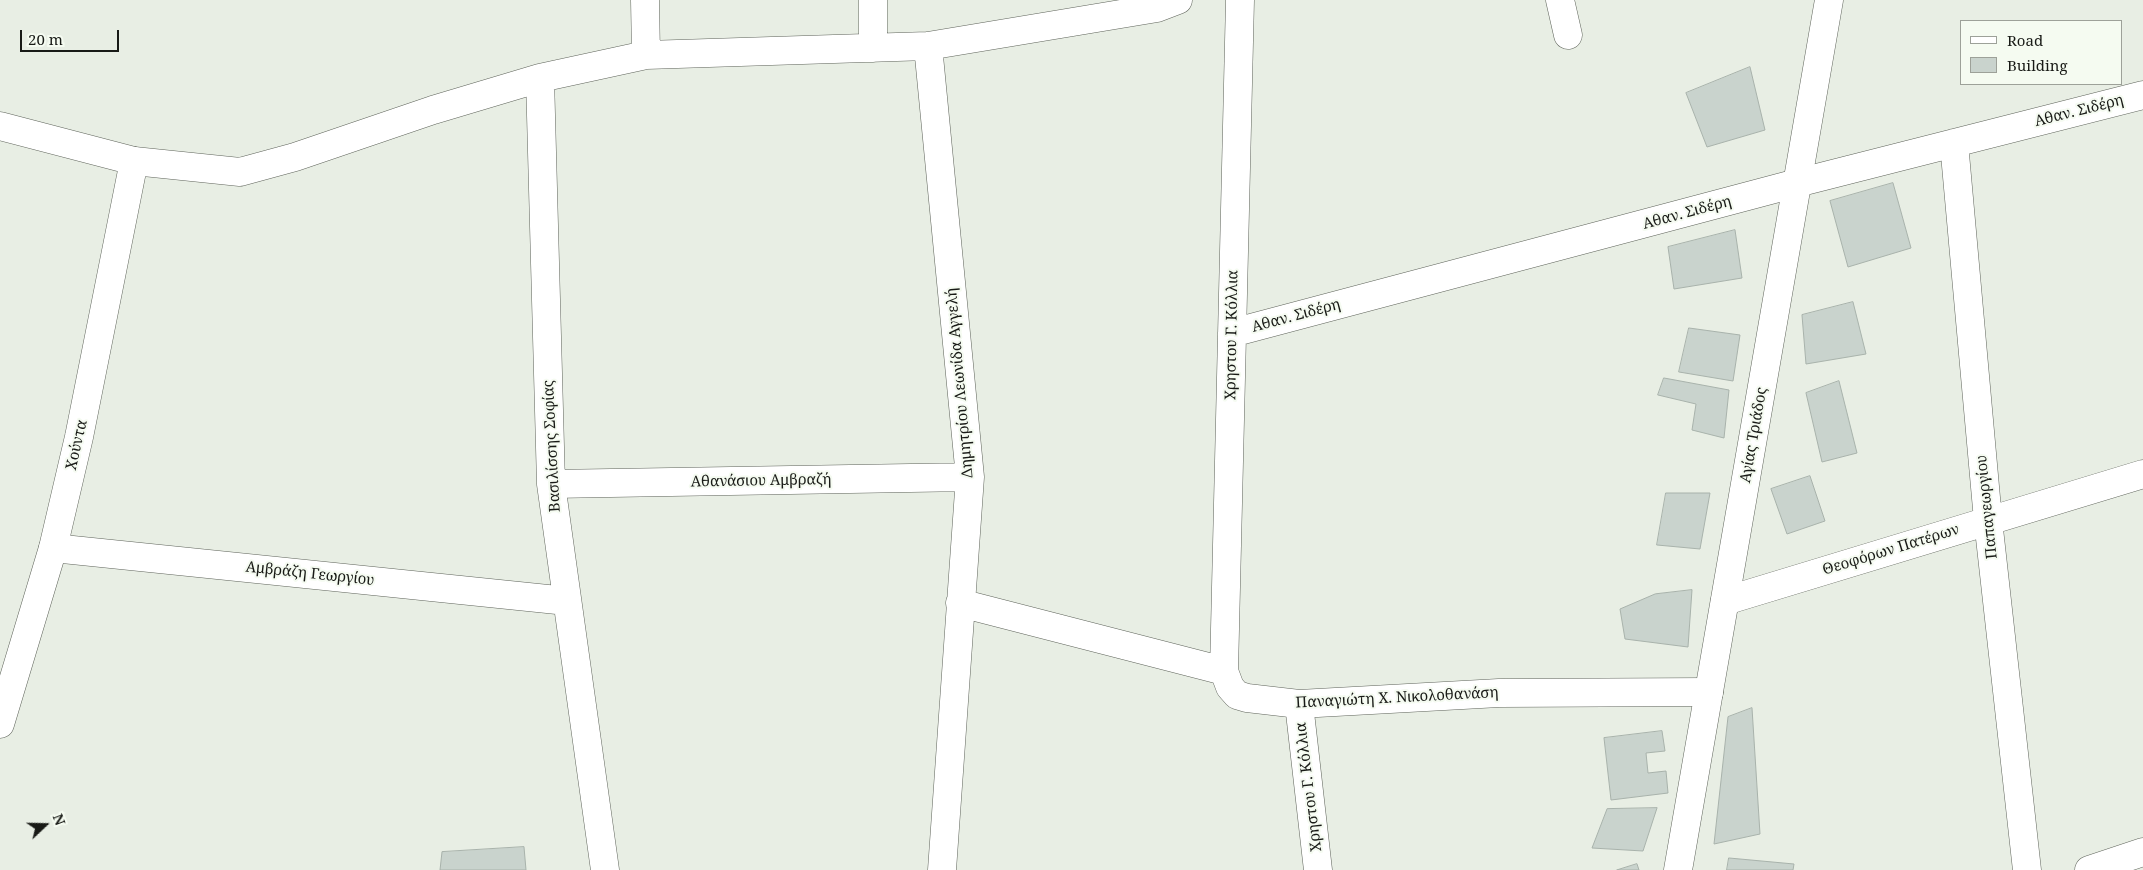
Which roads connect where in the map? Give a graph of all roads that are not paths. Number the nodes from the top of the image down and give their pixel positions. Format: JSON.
{"nodes":[{"id":1,"x":645,"y":0,"type":"edge"},
{"id":2,"x":873,"y":0,"type":"edge"},
{"id":3,"x":1178,"y":0,"type":"edge"},
{"id":4,"x":1240,"y":0,"type":"edge"},
{"id":5,"x":1560,"y":0,"type":"edge"},
{"id":6,"x":1829,"y":0,"type":"edge"},
{"id":7,"x":1568,"y":34,"type":"dead end"},
{"id":8,"x":928,"y":46,"type":"junction"},
{"id":9,"x":873,"y":48,"type":"junction"},
{"id":10,"x":646,"y":54,"type":"junction"},
{"id":11,"x":540,"y":78,"type":"junction"},
{"id":12,"x":2143,"y":95,"type":"edge"},
{"id":13,"x":0,"y":126,"type":"edge"},
{"id":14,"x":1954,"y":143,"type":"junction"},
{"id":15,"x":134,"y":161,"type":"junction"},
{"id":16,"x":1797,"y":182,"type":"junction"},
{"id":17,"x":1232,"y":333,"type":"junction"},
{"id":18,"x":2143,"y":474,"type":"edge"},
{"id":19,"x":970,"y":477,"type":"junction"},
{"id":20,"x":551,"y":484,"type":"junction"},
{"id":21,"x":1988,"y":520,"type":"junction"},
{"id":22,"x":53,"y":548,"type":"junction"},
{"id":23,"x":567,"y":601,"type":"junction"},
{"id":24,"x":1725,"y":601,"type":"junction"},
{"id":25,"x":960,"y":603,"type":"junction"},
{"id":26,"x":1224,"y":671,"type":"junction"},
{"id":27,"x":1709,"y":692,"type":"junction"},
{"id":28,"x":1299,"y":704,"type":"junction"},
{"id":29,"x":0,"y":724,"type":"edge"},
{"id":30,"x":2143,"y":852,"type":"edge"},
{"id":31,"x":605,"y":870,"type":"edge"},
{"id":32,"x":942,"y":870,"type":"edge"},
{"id":33,"x":1318,"y":870,"type":"edge"},
{"id":34,"x":1678,"y":870,"type":"edge"},
{"id":35,"x":2027,"y":870,"type":"edge"},
{"id":36,"x":2089,"y":870,"type":"edge"}],
"edges":[{"from":1,"to":10,"type":"street"},
{"from":2,"to":9,"type":"street"},
{"from":3,"to":8,"type":"street"},
{"from":4,"to":17,"type":"street","name":"Χρηστου Γ. Κόλλια"},
{"from":5,"to":7,"type":"street"},
{"from":6,"to":16,"type":"street","name":"Αγίας Τριάδος"},
{"from":8,"to":9,"type":"street"},
{"from":8,"to":19,"type":"street","name":"Δημητρίου Λεωνίδα Αγγελή"},
{"from":9,"to":10,"type":"street"},
{"from":10,"to":11,"type":"street"},
{"from":11,"to":15,"type":"street"},
{"from":11,"to":20,"type":"street","name":"Βασιλίσσης Σοφίας"},
{"from":12,"to":14,"type":"street","name":"Αθαν. Σιδέρη"},
{"from":13,"to":15,"type":"street"},
{"from":14,"to":16,"type":"street","name":"Αθαν. Σιδέρη"},
{"from":14,"to":21,"type":"street","name":"Παπαγεωργίου"},
{"from":15,"to":22,"type":"street","name":"Χούντα"},
{"from":16,"to":17,"type":"street","name":"Αθαν. Σιδέρη"},
{"from":16,"to":24,"type":"street","name":"Αγίας Τριάδος"},
{"from":17,"to":26,"type":"street","name":"Χρηστου Γ. Κόλλια"},
{"from":18,"to":21,"type":"street","name":"Θεοφόρων Πατέρων"},
{"from":19,"to":20,"type":"street","name":"Αθανάσιου Αμβραζή"},
{"from":19,"to":25,"type":"street","name":"Δημητρίου Λεωνίδα Αγγελή"},
{"from":20,"to":23,"type":"street","name":"Βασιλίσσης Σοφίας"},
{"from":21,"to":24,"type":"street","name":"Θεοφόρων Πατέρων"},
{"from":21,"to":35,"type":"street","name":"Παπαγεωργίου"},
{"from":22,"to":23,"type":"street","name":"Αμβράζη Γεωργίου"},
{"from":22,"to":29,"type":"street","name":"Χούντα"},
{"from":23,"to":31,"type":"street","name":"Βασιλίσσης Σοφίας"},
{"from":24,"to":27,"type":"street","name":"Αγίας Τριάδος"},
{"from":25,"to":26,"type":"street"},
{"from":25,"to":32,"type":"street","name":"Δημητρίου Λεωνίδα Αγγελή"},
{"from":26,"to":28,"type":"street","name":"Παναγιώτη Χ. Νικολοθανάση"},
{"from":27,"to":28,"type":"street","name":"Παναγιώτη Χ. Νικολοθανάση"},
{"from":27,"to":34,"type":"street","name":"Αγίας Τριάδος"},
{"from":28,"to":33,"type":"street","name":"Χρηστου Γ. Κόλλια"},
{"from":30,"to":36,"type":"street"}]}
